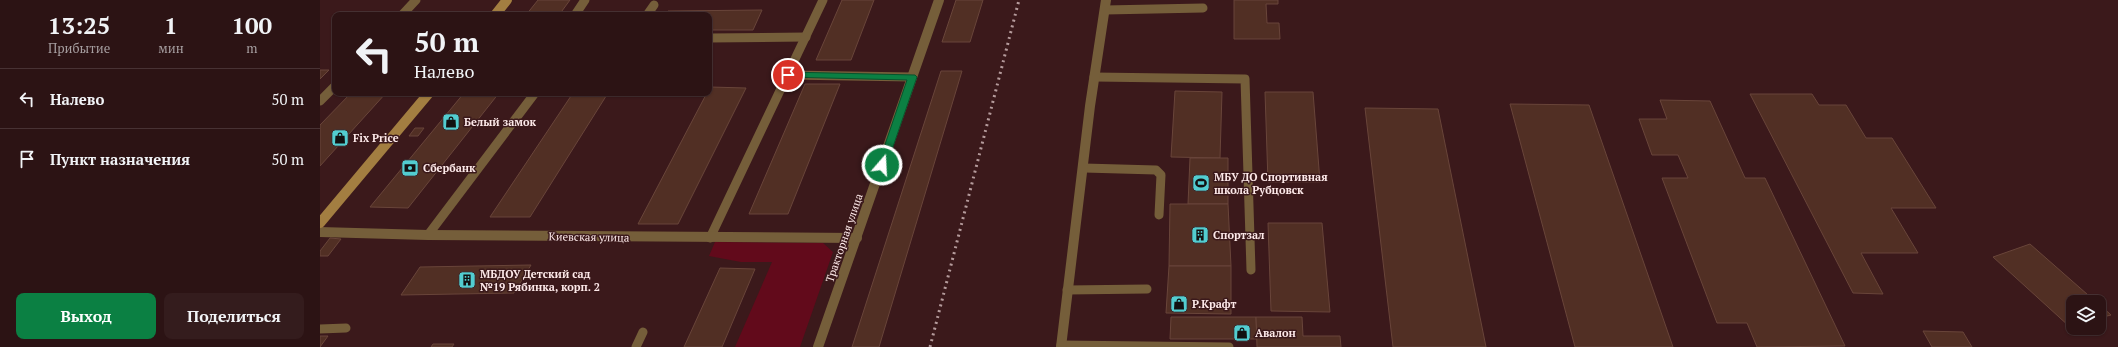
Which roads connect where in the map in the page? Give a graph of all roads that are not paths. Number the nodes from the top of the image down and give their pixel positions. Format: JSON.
{"nodes":[{"id":1,"x":416,"y":0,"type":"edge"},
{"id":2,"x":507,"y":0,"type":"edge"},
{"id":3,"x":585,"y":0,"type":"edge"},
{"id":4,"x":823,"y":0,"type":"edge"},
{"id":5,"x":939,"y":0,"type":"edge"},
{"id":6,"x":654,"y":5,"type":"dead end"},
{"id":7,"x":1106,"y":5,"type":"edge"},
{"id":8,"x":1203,"y":8,"type":"dead end"},
{"id":9,"x":405,"y":12,"type":"edge"},
{"id":10,"x":497,"y":12,"type":"edge"},
{"id":11,"x":576,"y":12,"type":"edge"},
{"id":12,"x":649,"y":12,"type":"edge"},
{"id":13,"x":806,"y":37,"type":"junction"},
{"id":14,"x":712,"y":38,"type":"edge"},
{"id":15,"x":788,"y":75,"type":"junction"},
{"id":16,"x":912,"y":77,"type":"junction"},
{"id":17,"x":1094,"y":77,"type":"junction"},
{"id":18,"x":332,"y":89,"type":"edge"},
{"id":19,"x":426,"y":96,"type":"edge"},
{"id":20,"x":532,"y":96,"type":"edge"},
{"id":21,"x":320,"y":101,"type":"edge"},
{"id":22,"x":1084,"y":168,"type":"junction"},
{"id":23,"x":1160,"y":215,"type":"dead end"},
{"id":24,"x":320,"y":223,"type":"edge"},
{"id":25,"x":320,"y":232,"type":"edge"},
{"id":26,"x":428,"y":235,"type":"junction"},
{"id":27,"x":710,"y":238,"type":"junction"},
{"id":28,"x":857,"y":238,"type":"junction"},
{"id":29,"x":1251,"y":270,"type":"dead end"},
{"id":30,"x":1147,"y":289,"type":"dead end"},
{"id":31,"x":1067,"y":290,"type":"junction"},
{"id":32,"x":346,"y":328,"type":"dead end"},
{"id":33,"x":320,"y":329,"type":"edge"},
{"id":34,"x":643,"y":332,"type":"dead end"},
{"id":35,"x":1061,"y":346,"type":"edge"},
{"id":36,"x":1144,"y":346,"type":"edge"},
{"id":37,"x":636,"y":347,"type":"edge"},
{"id":38,"x":818,"y":347,"type":"edge"},
{"id":39,"x":1229,"y":347,"type":"edge"}],
"edges":[{"from":1,"to":9,"type":"lane"},
{"from":2,"to":10,"type":"main road"},
{"from":3,"to":11,"type":"lane"},
{"from":4,"to":13,"type":"lane"},
{"from":5,"to":16,"type":"street","name":"Тракторная улица"},
{"from":6,"to":12,"type":"lane"},
{"from":7,"to":8,"type":"lane"},
{"from":7,"to":17,"type":"street"},
{"from":13,"to":14,"type":"lane"},
{"from":13,"to":15,"type":"lane"},
{"from":15,"to":16,"type":"lane"},
{"from":15,"to":27,"type":"lane"},
{"from":16,"to":28,"type":"street","name":"Тракторная улица"},
{"from":17,"to":22,"type":"street"},
{"from":17,"to":29,"type":"lane"},
{"from":18,"to":21,"type":"lane"},
{"from":19,"to":24,"type":"main road"},
{"from":20,"to":26,"type":"lane"},
{"from":22,"to":23,"type":"lane"},
{"from":22,"to":31,"type":"street"},
{"from":25,"to":26,"type":"street","name":"Киевская улица"},
{"from":26,"to":27,"type":"street","name":"Киевская улица"},
{"from":27,"to":28,"type":"street","name":"Киевская улица"},
{"from":28,"to":38,"type":"street","name":"Тракторная улица"},
{"from":30,"to":31,"type":"lane"},
{"from":31,"to":35,"type":"street"},
{"from":32,"to":33,"type":"lane"},
{"from":34,"to":37,"type":"lane"},
{"from":35,"to":36,"type":"lane"},
{"from":36,"to":39,"type":"lane"}]}
